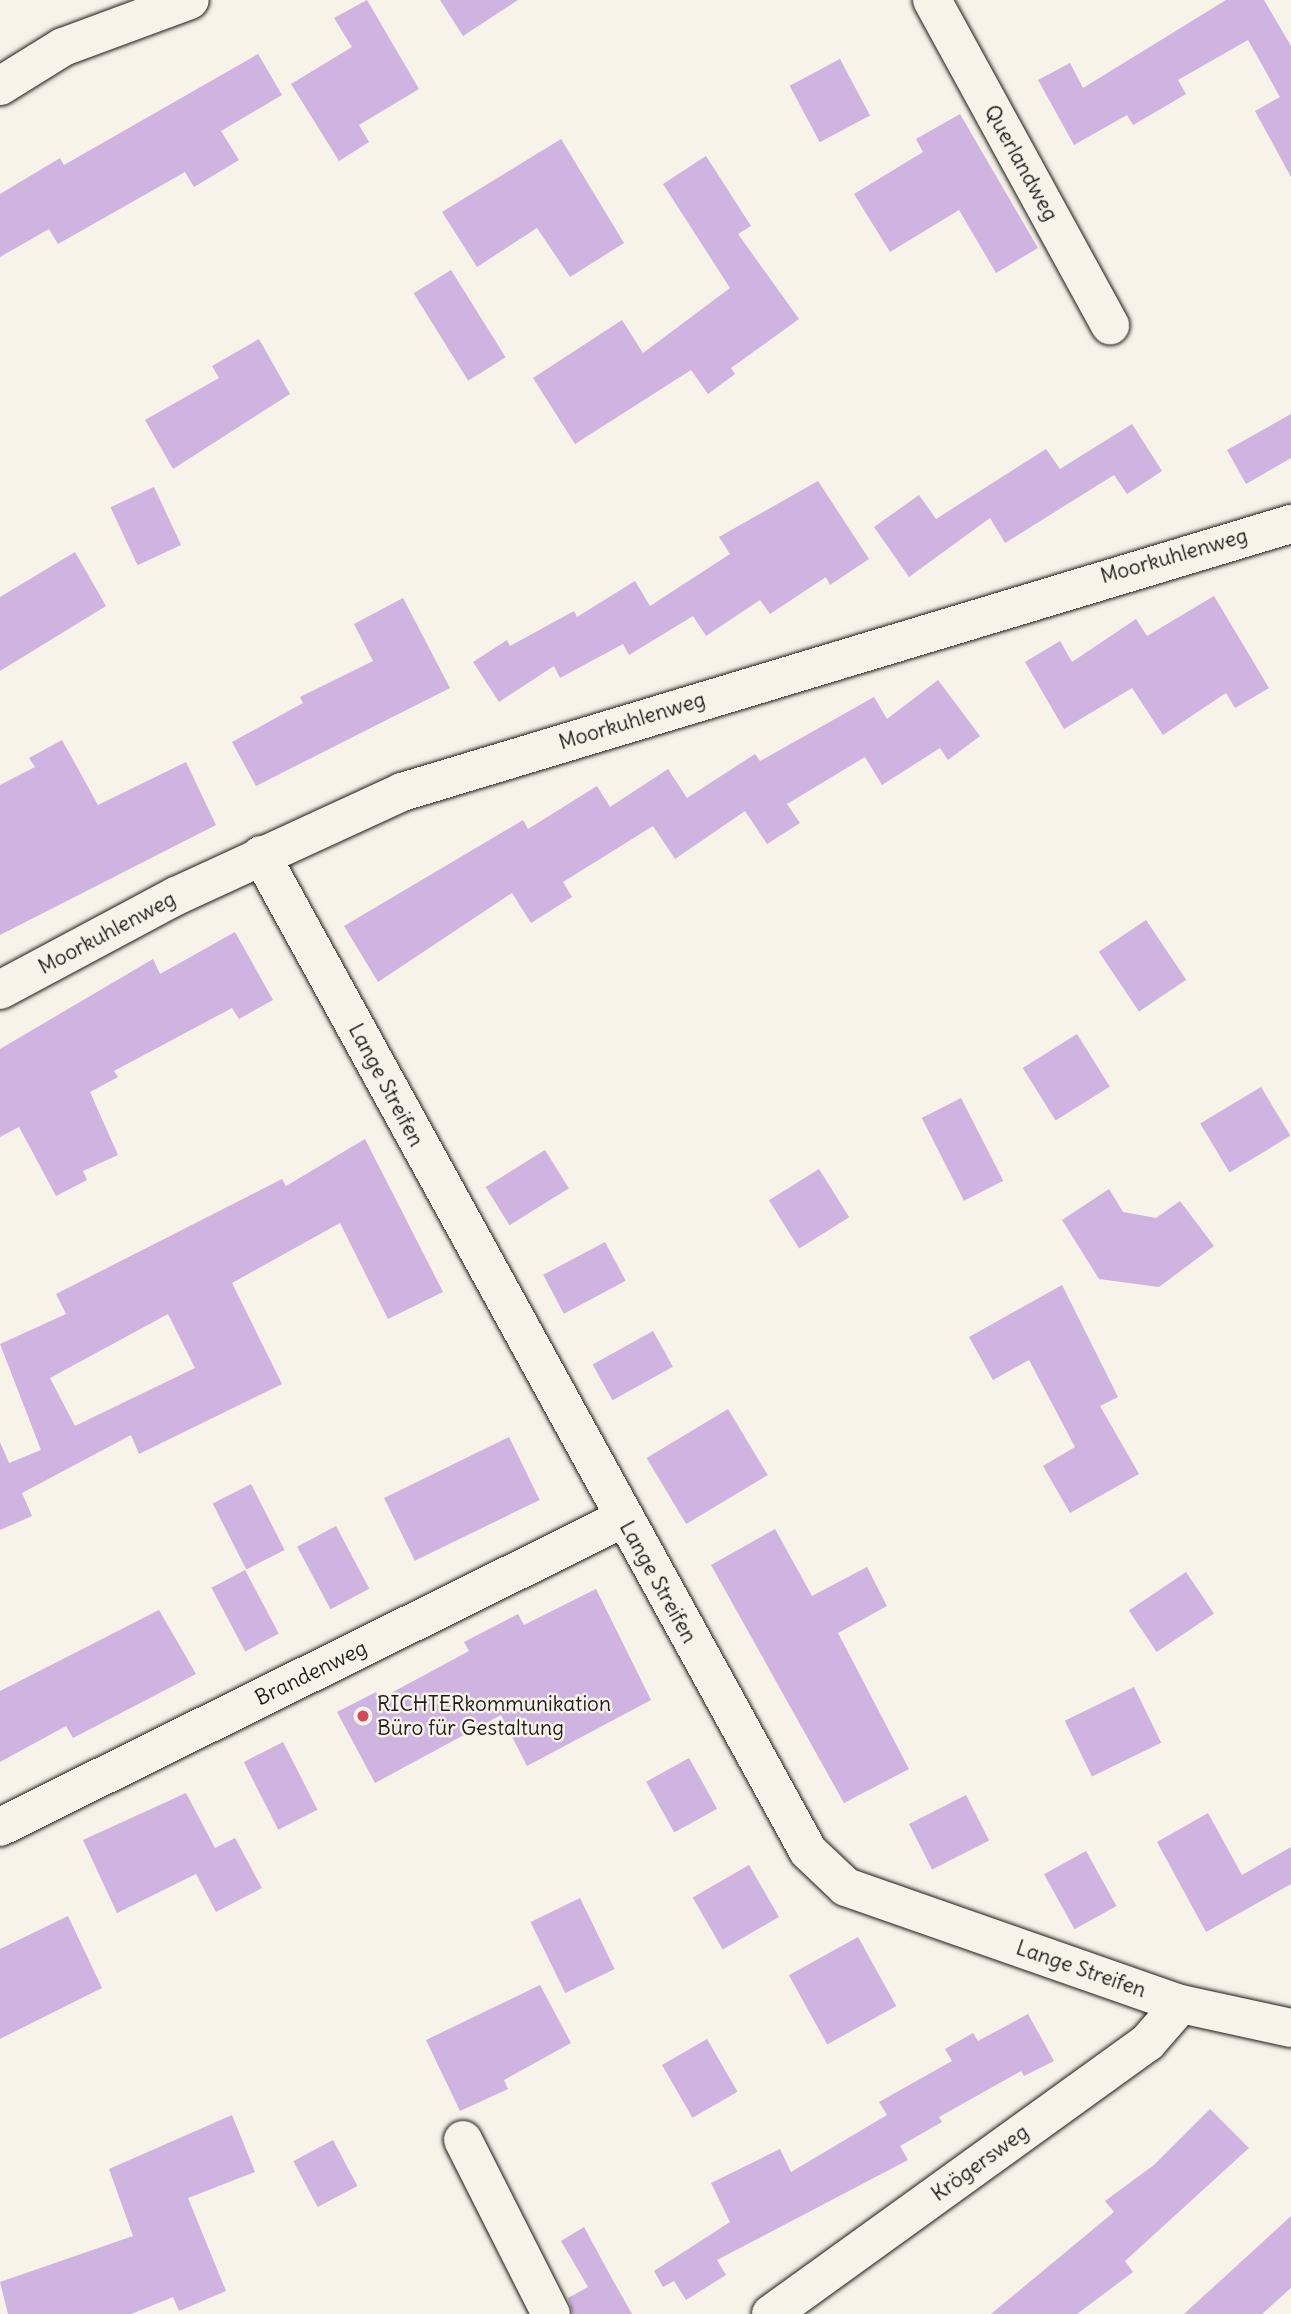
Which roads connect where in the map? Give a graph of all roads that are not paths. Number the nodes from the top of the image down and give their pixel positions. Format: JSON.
{"nodes":[{"id":1,"x":190,"y":0,"type":"edge"},
{"id":2,"x":932,"y":0,"type":"edge"},
{"id":3,"x":0,"y":86,"type":"edge"},
{"id":4,"x":1110,"y":325,"type":"dead end"},
{"id":5,"x":1291,"y":524,"type":"edge"},
{"id":6,"x":261,"y":855,"type":"junction"},
{"id":7,"x":0,"y":990,"type":"edge"},
{"id":8,"x":622,"y":1519,"type":"junction"},
{"id":9,"x":0,"y":1827,"type":"edge"},
{"id":10,"x":1181,"y":2004,"type":"junction"},
{"id":11,"x":1291,"y":2028,"type":"edge"},
{"id":12,"x":463,"y":2140,"type":"dead end"},
{"id":13,"x":551,"y":2314,"type":"edge"},
{"id":14,"x":771,"y":2314,"type":"edge"}],
"edges":[{"from":1,"to":3,"type":"street"},
{"from":2,"to":4,"type":"street","name":"Querlandweg"},
{"from":5,"to":6,"type":"street","name":"Moorkuhlenweg"},
{"from":6,"to":7,"type":"street","name":"Moorkuhlenweg"},
{"from":6,"to":8,"type":"street","name":"Lange Streifen"},
{"from":8,"to":9,"type":"street","name":"Brandenweg"},
{"from":8,"to":10,"type":"street","name":"Lange Streifen"},
{"from":10,"to":11,"type":"street","name":"Lange Streifen"},
{"from":10,"to":14,"type":"street","name":"Krögersweg"},
{"from":12,"to":13,"type":"street"}]}
